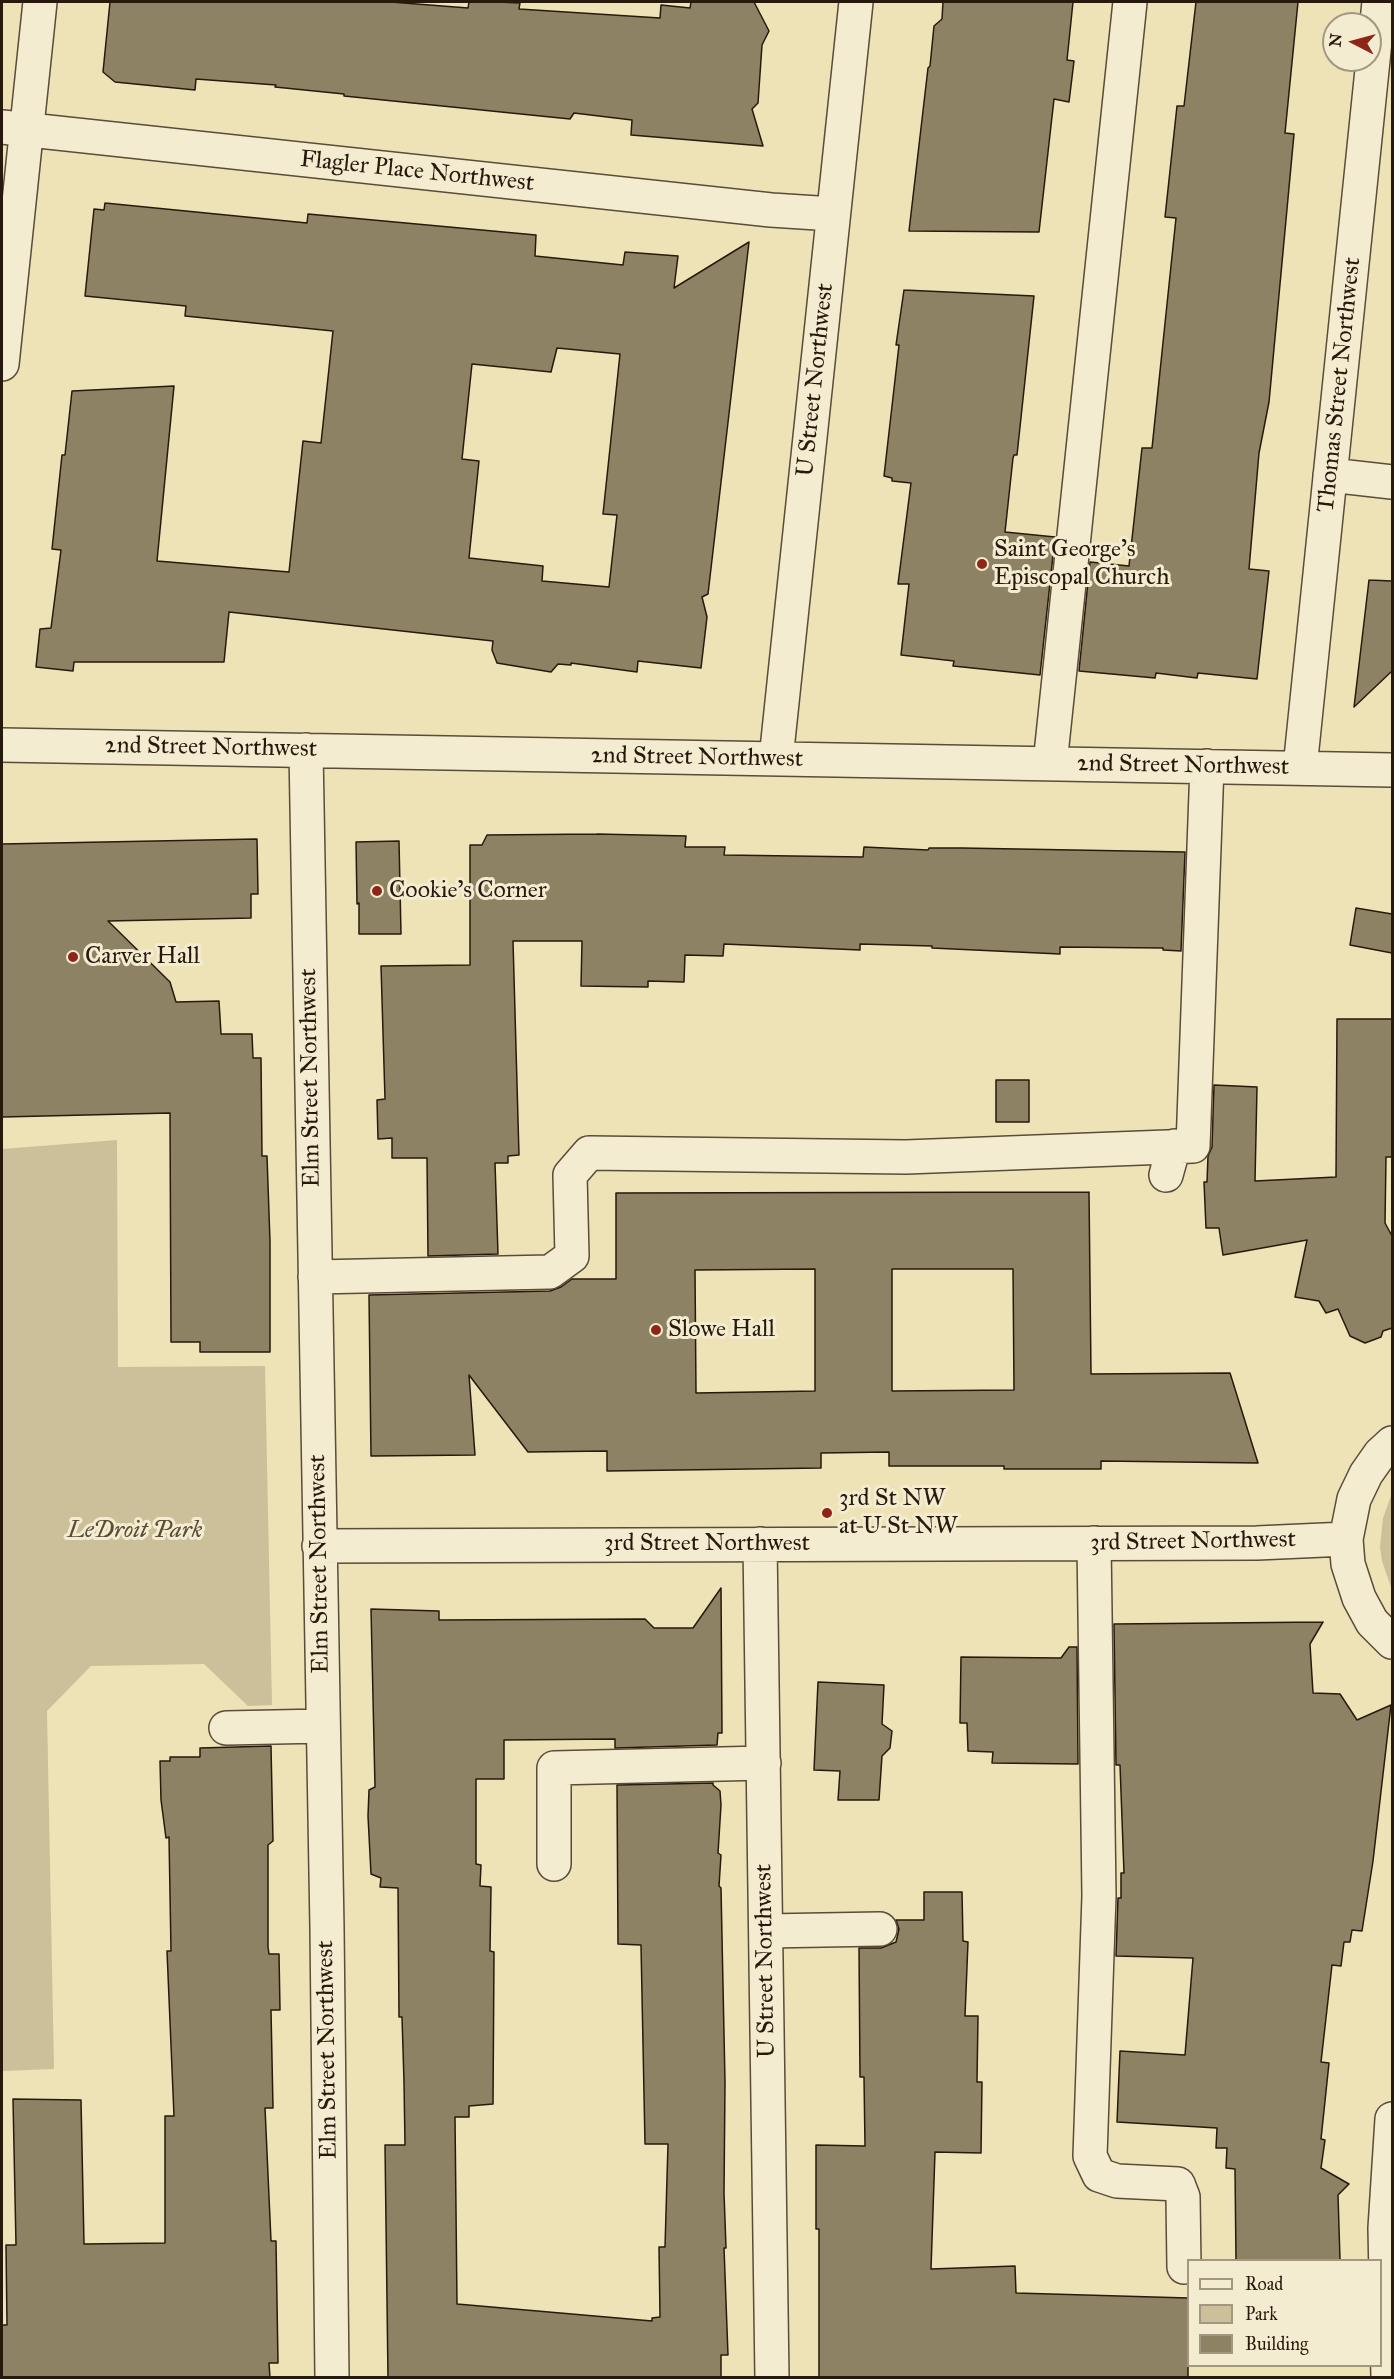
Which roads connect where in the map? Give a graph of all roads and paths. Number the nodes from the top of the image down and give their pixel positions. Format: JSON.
{"nodes":[{"id":1,"x":40,"y":2,"type":"edge"},
{"id":2,"x":856,"y":2,"type":"edge"},
{"id":3,"x":1130,"y":2,"type":"edge"},
{"id":4,"x":1379,"y":2,"type":"edge"},
{"id":5,"x":14,"y":128,"type":"edge"},
{"id":6,"x":833,"y":214,"type":"junction"},
{"id":7,"x":2,"y":364,"type":"edge"},
{"id":8,"x":1330,"y":475,"type":"junction"},
{"id":9,"x":1392,"y":482,"type":"edge"},
{"id":10,"x":2,"y":745,"type":"edge"},
{"id":11,"x":306,"y":750,"type":"junction"},
{"id":12,"x":776,"y":759,"type":"junction"},
{"id":13,"x":1050,"y":764,"type":"junction"},
{"id":14,"x":1207,"y":766,"type":"junction"},
{"id":15,"x":1300,"y":768,"type":"junction"},
{"id":16,"x":1392,"y":770,"type":"edge"},
{"id":17,"x":315,"y":1277,"type":"junction"},
{"id":18,"x":1392,"y":1443,"type":"edge"},
{"id":19,"x":1346,"y":1539,"type":"junction"},
{"id":20,"x":1094,"y":1543,"type":"junction"},
{"id":21,"x":760,"y":1544,"type":"junction"},
{"id":22,"x":319,"y":1546,"type":"junction"},
{"id":23,"x":1392,"y":1642,"type":"edge"},
{"id":24,"x":323,"y":1726,"type":"junction"},
{"id":25,"x":226,"y":1728,"type":"dead end"},
{"id":26,"x":764,"y":1763,"type":"junction"},
{"id":27,"x":554,"y":1864,"type":"dead end"},
{"id":28,"x":880,"y":1929,"type":"dead end"},
{"id":29,"x":766,"y":1931,"type":"junction"},
{"id":30,"x":1392,"y":2120,"type":"edge"},
{"id":31,"x":1184,"y":2267,"type":"dead end"},
{"id":32,"x":332,"y":2378,"type":"edge"},
{"id":33,"x":772,"y":2378,"type":"edge"},
{"id":34,"x":1388,"y":2378,"type":"edge"}],
"edges":[{"from":1,"to":5,"type":"street"},
{"from":2,"to":6,"type":"street","name":"U Street Northwest"},
{"from":3,"to":13,"type":"street"},
{"from":4,"to":8,"type":"street","name":"Thomas Street Northwest"},
{"from":5,"to":6,"type":"street","name":"Flagler Place Northwest"},
{"from":5,"to":7,"type":"street"},
{"from":6,"to":12,"type":"street","name":"U Street Northwest"},
{"from":8,"to":9,"type":"street"},
{"from":8,"to":15,"type":"street","name":"Thomas Street Northwest"},
{"from":10,"to":11,"type":"street","name":"2nd Street Northwest"},
{"from":11,"to":12,"type":"street","name":"2nd Street Northwest"},
{"from":11,"to":17,"type":"street","name":"Elm Street Northwest"},
{"from":12,"to":13,"type":"street","name":"2nd Street Northwest"},
{"from":13,"to":14,"type":"street","name":"2nd Street Northwest"},
{"from":14,"to":15,"type":"street","name":"2nd Street Northwest"},
{"from":14,"to":17,"type":"street"},
{"from":15,"to":16,"type":"street","name":"2nd Street Northwest"},
{"from":17,"to":22,"type":"street","name":"Elm Street Northwest"},
{"from":18,"to":19,"type":"street"},
{"from":19,"to":20,"type":"street","name":"3rd Street Northwest"},
{"from":19,"to":23,"type":"street"},
{"from":20,"to":21,"type":"street","name":"3rd Street Northwest"},
{"from":20,"to":31,"type":"street"},
{"from":21,"to":22,"type":"street","name":"3rd Street Northwest"},
{"from":21,"to":26,"type":"street","name":"U Street Northwest"},
{"from":22,"to":24,"type":"street","name":"Elm Street Northwest"},
{"from":24,"to":25,"type":"street"},
{"from":24,"to":32,"type":"street","name":"Elm Street Northwest"},
{"from":26,"to":27,"type":"street"},
{"from":26,"to":29,"type":"street","name":"U Street Northwest"},
{"from":28,"to":29,"type":"street"},
{"from":29,"to":33,"type":"street","name":"U Street Northwest"},
{"from":30,"to":34,"type":"street"}]}
